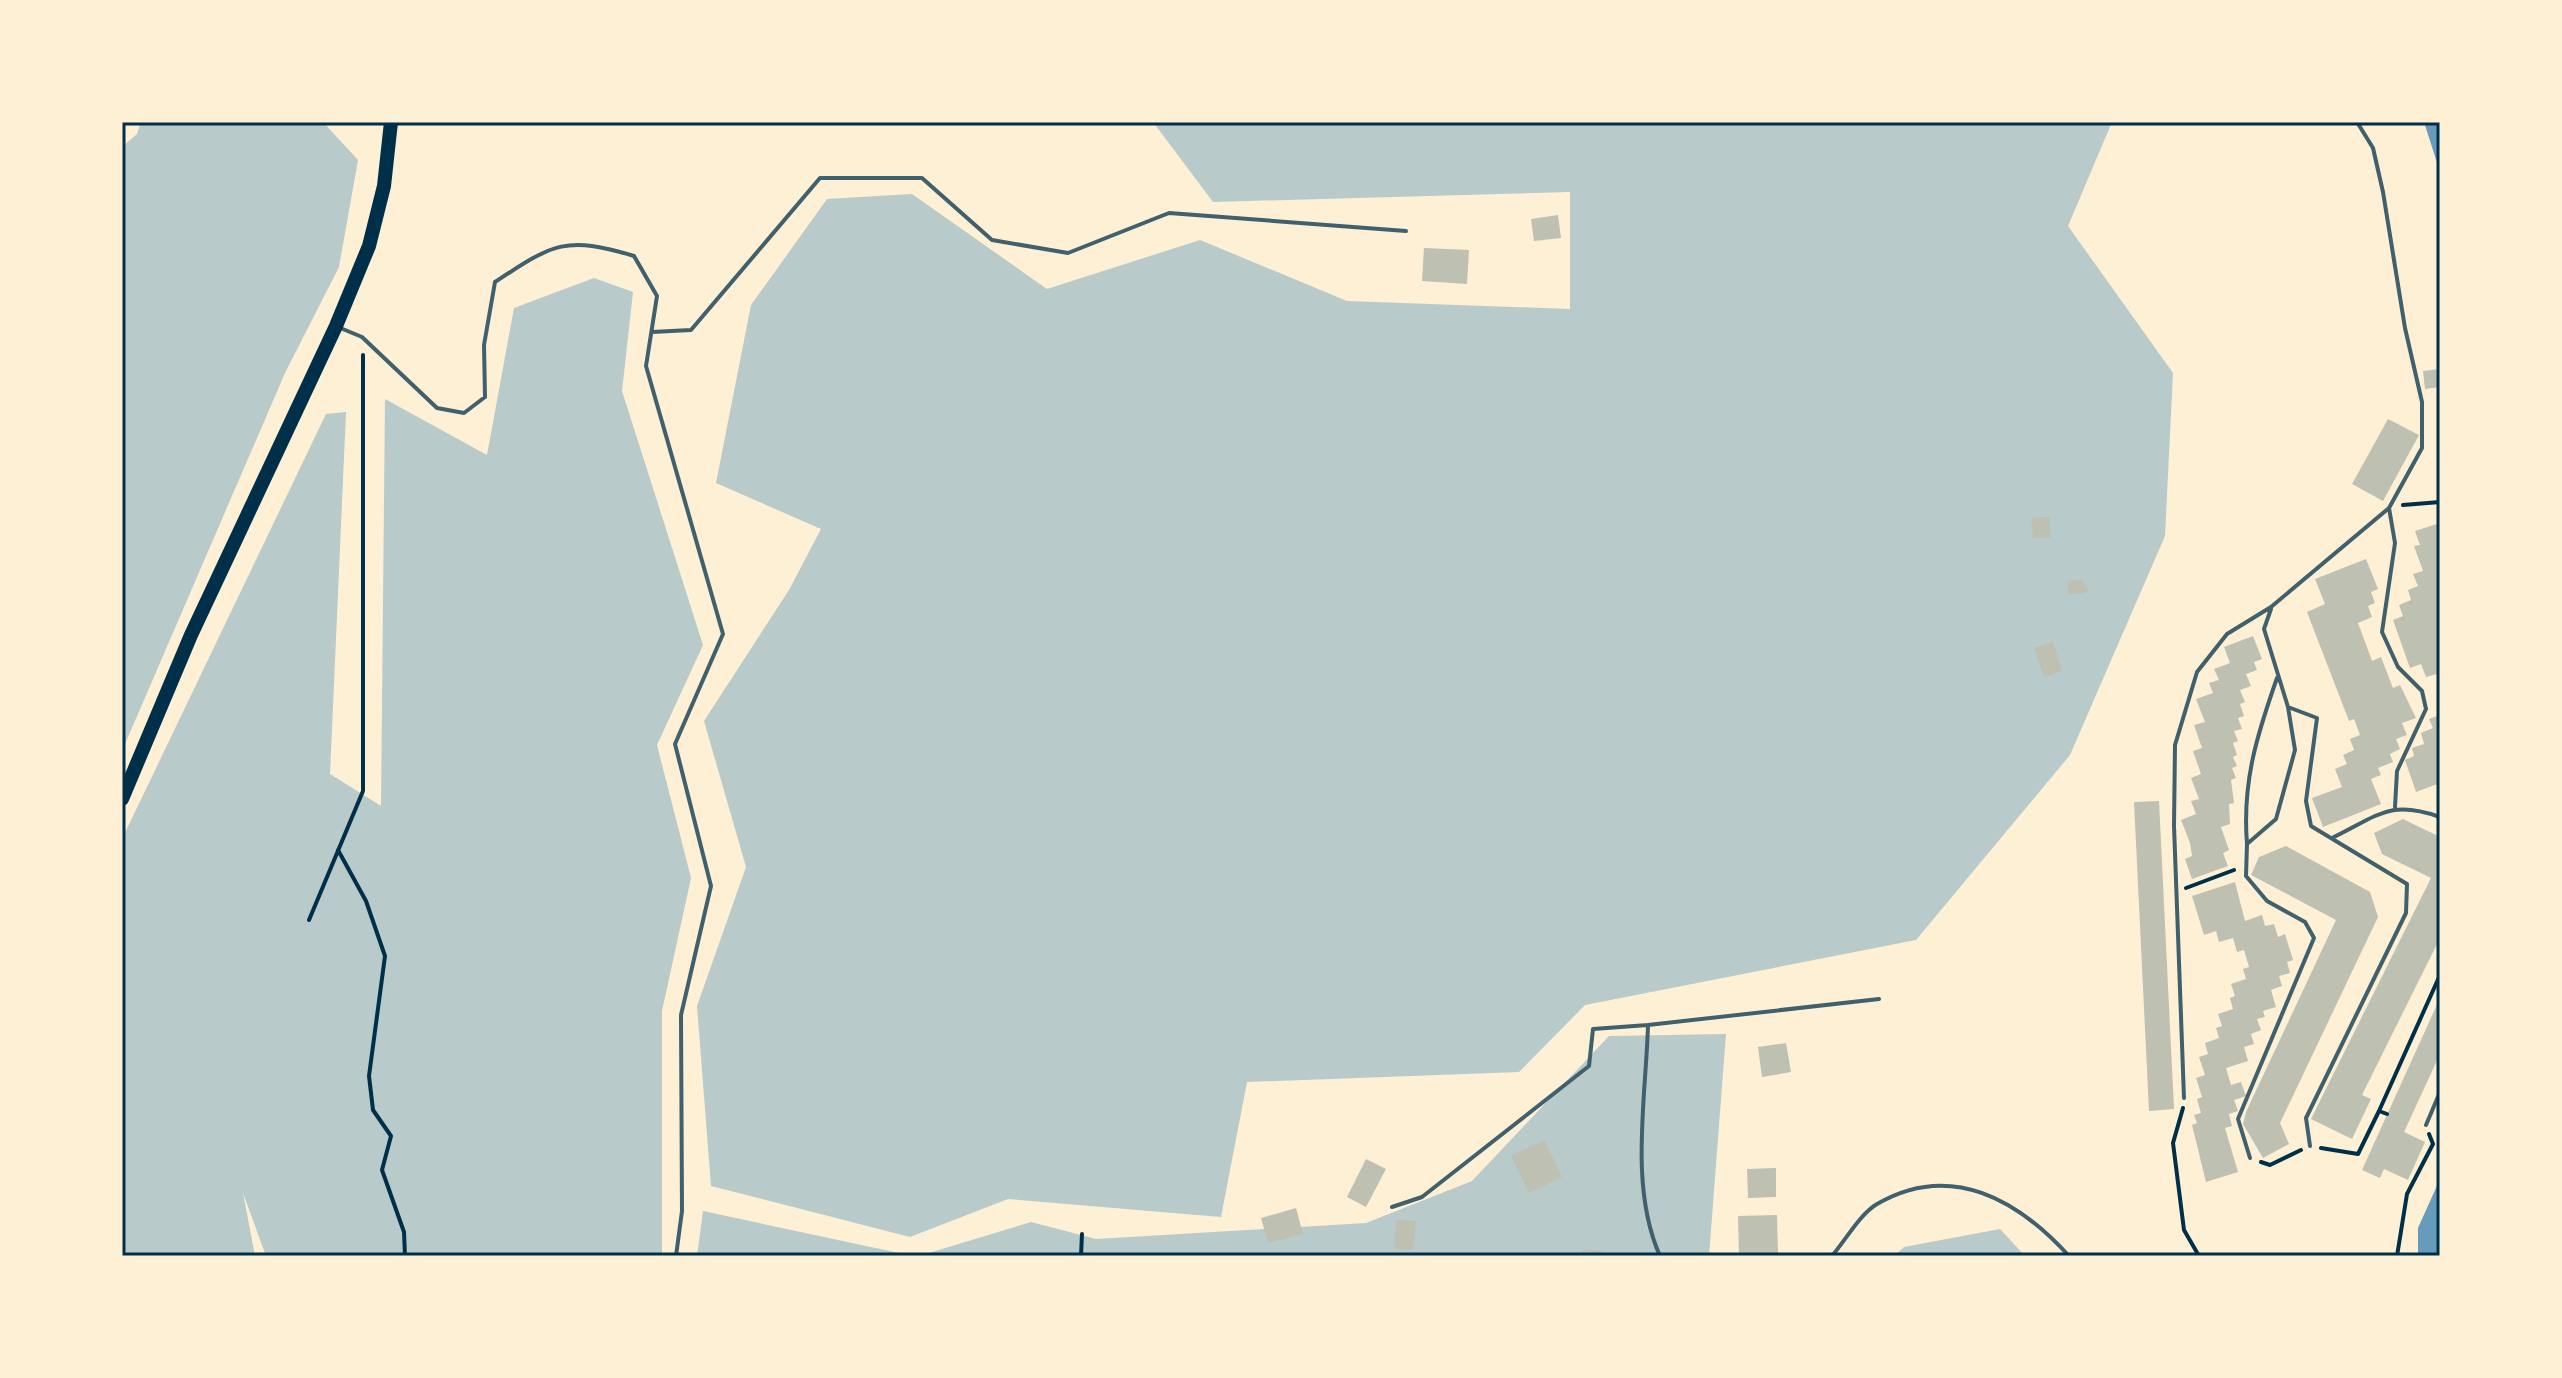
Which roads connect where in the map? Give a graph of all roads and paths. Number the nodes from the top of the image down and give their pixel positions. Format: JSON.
{"nodes":[{"id":1,"x":391,"y":122,"type":"edge"},
{"id":2,"x":2357,"y":122,"type":"edge"},
{"id":3,"x":1406,"y":231,"type":"dead end"},
{"id":4,"x":336,"y":326,"type":"junction"},
{"id":5,"x":652,"y":332,"type":"junction"},
{"id":6,"x":362,"y":337,"type":"junction"},
{"id":7,"x":2440,"y":502,"type":"edge"},
{"id":8,"x":2389,"y":508,"type":"junction"},
{"id":9,"x":2271,"y":607,"type":"junction"},
{"id":10,"x":2278,"y":675,"type":"junction"},
{"id":11,"x":2288,"y":707,"type":"junction"},
{"id":12,"x":122,"y":799,"type":"edge"},
{"id":13,"x":2395,"y":807,"type":"junction"},
{"id":14,"x":2440,"y":817,"type":"edge"},
{"id":15,"x":2332,"y":838,"type":"junction"},
{"id":16,"x":2247,"y":844,"type":"junction"},
{"id":17,"x":338,"y":850,"type":"junction"},
{"id":18,"x":2247,"y":866,"type":"junction"},
{"id":19,"x":2176,"y":891,"type":"junction"},
{"id":20,"x":309,"y":920,"type":"dead end"},
{"id":21,"x":2440,"y":975,"type":"edge"},
{"id":22,"x":1879,"y":999,"type":"dead end"},
{"id":23,"x":1648,"y":1025,"type":"junction"},
{"id":24,"x":2440,"y":1092,"type":"edge"},
{"id":25,"x":2184,"y":1098,"type":"joint"},
{"id":26,"x":2379,"y":1111,"type":"junction"},
{"id":27,"x":2387,"y":1114,"type":"dead end"},
{"id":28,"x":2426,"y":1125,"type":"dead end"},
{"id":29,"x":2310,"y":1146,"type":"junction"},
{"id":30,"x":2250,"y":1158,"type":"joint"},
{"id":31,"x":2407,"y":1194,"type":"dead end"},
{"id":32,"x":1392,"y":1207,"type":"dead end"},
{"id":33,"x":1082,"y":1234,"type":"dead end"},
{"id":34,"x":405,"y":1256,"type":"edge"},
{"id":35,"x":676,"y":1256,"type":"edge"},
{"id":36,"x":1081,"y":1256,"type":"edge"},
{"id":37,"x":1660,"y":1256,"type":"edge"},
{"id":38,"x":1832,"y":1256,"type":"edge"},
{"id":39,"x":2069,"y":1256,"type":"edge"},
{"id":40,"x":2199,"y":1256,"type":"edge"},
{"id":41,"x":2397,"y":1256,"type":"edge"}],
"edges":[{"from":1,"to":4,"type":"main road"},
{"from":2,"to":8,"type":"lane"},
{"from":3,"to":5,"type":"lane"},
{"from":4,"to":6,"type":"lane"},
{"from":4,"to":12,"type":"main road"},
{"from":5,"to":6,"type":"lane"},
{"from":5,"to":35,"type":"lane"},
{"from":6,"to":17,"type":"path"},
{"from":7,"to":8,"type":"path"},
{"from":8,"to":9,"type":"lane"},
{"from":8,"to":13,"type":"lane"},
{"from":9,"to":10,"type":"lane"},
{"from":9,"to":19,"type":"lane"},
{"from":10,"to":11,"type":"lane"},
{"from":10,"to":16,"type":"lane"},
{"from":11,"to":15,"type":"lane"},
{"from":11,"to":16,"type":"lane"},
{"from":13,"to":14,"type":"lane"},
{"from":13,"to":15,"type":"lane"},
{"from":15,"to":29,"type":"lane"},
{"from":16,"to":18,"type":"lane"},
{"from":17,"to":20,"type":"path"},
{"from":17,"to":34,"type":"path"},
{"from":18,"to":19,"type":"path"},
{"from":18,"to":30,"type":"lane"},
{"from":19,"to":25,"type":"lane"},
{"from":21,"to":26,"type":"path"},
{"from":22,"to":23,"type":"lane"},
{"from":23,"to":32,"type":"lane"},
{"from":23,"to":37,"type":"lane"},
{"from":24,"to":28,"type":"lane"},
{"from":25,"to":40,"type":"path"},
{"from":26,"to":27,"type":"path"},
{"from":26,"to":29,"type":"path"},
{"from":29,"to":30,"type":"path"},
{"from":31,"to":41,"type":"path"},
{"from":33,"to":36,"type":"path"},
{"from":38,"to":39,"type":"lane"}]}
